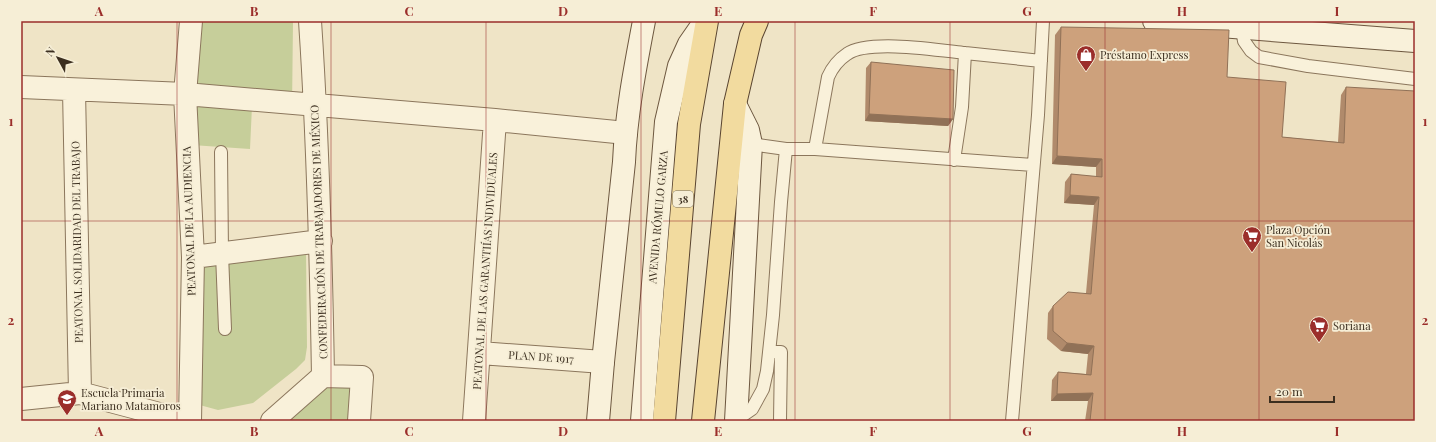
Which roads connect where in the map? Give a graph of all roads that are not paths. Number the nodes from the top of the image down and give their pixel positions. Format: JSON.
{"nodes":[{"id":1,"x":191,"y":21,"type":"edge"},
{"id":2,"x":310,"y":21,"type":"edge"},
{"id":3,"x":644,"y":21,"type":"edge"},
{"id":4,"x":706,"y":21,"type":"edge"},
{"id":5,"x":758,"y":21,"type":"edge"},
{"id":6,"x":1043,"y":21,"type":"edge"},
{"id":7,"x":1154,"y":21,"type":"edge"},
{"id":8,"x":1242,"y":24,"type":"edge"},
{"id":9,"x":1415,"y":41,"type":"edge"},
{"id":10,"x":965,"y":53,"type":"junction"},
{"id":11,"x":1040,"y":61,"type":"junction"},
{"id":12,"x":1415,"y":79,"type":"edge"},
{"id":13,"x":21,"y":87,"type":"edge"},
{"id":14,"x":74,"y":90,"type":"junction"},
{"id":15,"x":185,"y":94,"type":"junction"},
{"id":16,"x":735,"y":104,"type":"junction"},
{"id":17,"x":316,"y":106,"type":"junction"},
{"id":18,"x":495,"y":120,"type":"junction"},
{"id":19,"x":626,"y":133,"type":"junction"},
{"id":20,"x":751,"y":144,"type":"junction"},
{"id":21,"x":786,"y":149,"type":"junction"},
{"id":22,"x":815,"y":149,"type":"junction"},
{"id":23,"x":221,"y":152,"type":"dead end"},
{"id":24,"x":954,"y":160,"type":"junction"},
{"id":25,"x":1033,"y":165,"type":"junction"},
{"id":26,"x":321,"y":241,"type":"junction"},
{"id":27,"x":222,"y":254,"type":"junction"},
{"id":28,"x":193,"y":257,"type":"junction"},
{"id":29,"x":225,"y":329,"type":"dead end"},
{"id":30,"x":769,"y":352,"type":"junction"},
{"id":31,"x":480,"y":353,"type":"junction"},
{"id":32,"x":603,"y":362,"type":"junction"},
{"id":33,"x":323,"y":376,"type":"junction"},
{"id":34,"x":80,"y":393,"type":"junction"},
{"id":35,"x":21,"y":399,"type":"edge"},
{"id":36,"x":736,"y":420,"type":"edge"},
{"id":37,"x":186,"y":421,"type":"edge"},
{"id":38,"x":190,"y":421,"type":"edge"},
{"id":39,"x":272,"y":421,"type":"edge"},
{"id":40,"x":360,"y":421,"type":"edge"},
{"id":41,"x":474,"y":421,"type":"edge"},
{"id":42,"x":598,"y":421,"type":"edge"},
{"id":43,"x":642,"y":421,"type":"edge"},
{"id":44,"x":664,"y":421,"type":"edge"},
{"id":45,"x":703,"y":421,"type":"edge"},
{"id":46,"x":780,"y":421,"type":"edge"},
{"id":47,"x":1012,"y":421,"type":"edge"}],
"edges":[{"from":1,"to":15,"type":"street","name":"PEATONAL DE LA AUDIENCIA"},
{"from":2,"to":17,"type":"street","name":"CONFEDERACIÓN DE TRABAJADORES DE MÉXICO"},
{"from":3,"to":19,"type":"street"},
{"from":4,"to":43,"type":"street","name":"AVENIDA RÓMULO GARZA"},
{"from":4,"to":44,"type":"main road","name":"AVENIDA RÓMULO GARZA","number":"38"},
{"from":5,"to":16,"type":"main road"},
{"from":6,"to":11,"type":"lane"},
{"from":7,"to":8,"type":"street"},
{"from":8,"to":9,"type":"street"},
{"from":8,"to":12,"type":"lane"},
{"from":10,"to":11,"type":"lane"},
{"from":10,"to":22,"type":"lane"},
{"from":10,"to":24,"type":"lane"},
{"from":11,"to":25,"type":"lane"},
{"from":13,"to":14,"type":"street"},
{"from":14,"to":15,"type":"street"},
{"from":14,"to":34,"type":"street","name":"PEATONAL SOLIDARIDAD DEL TRABAJO"},
{"from":15,"to":17,"type":"street"},
{"from":15,"to":28,"type":"street","name":"PEATONAL DE LA AUDIENCIA"},
{"from":16,"to":20,"type":"street"},
{"from":16,"to":45,"type":"main road"},
{"from":17,"to":18,"type":"street"},
{"from":17,"to":26,"type":"street","name":"CONFEDERACIÓN DE TRABAJADORES DE MÉXICO"},
{"from":18,"to":19,"type":"street"},
{"from":18,"to":31,"type":"street","name":"PEATONAL DE LAS GARANTIÍAS INDIVIDUALES"},
{"from":19,"to":32,"type":"street"},
{"from":20,"to":21,"type":"lane"},
{"from":20,"to":36,"type":"street"},
{"from":21,"to":22,"type":"lane"},
{"from":21,"to":30,"type":"lane"},
{"from":22,"to":24,"type":"lane"},
{"from":23,"to":27,"type":"lane"},
{"from":24,"to":25,"type":"lane"},
{"from":25,"to":47,"type":"lane"},
{"from":26,"to":27,"type":"street"},
{"from":26,"to":33,"type":"street","name":"CONFEDERACIÓN DE TRABAJADORES DE MÉXICO"},
{"from":27,"to":28,"type":"street"},
{"from":27,"to":29,"type":"lane"},
{"from":28,"to":38,"type":"street","name":"PEATONAL DE LA AUDIENCIA"},
{"from":30,"to":36,"type":"lane"},
{"from":30,"to":46,"type":"lane"},
{"from":31,"to":32,"type":"street","name":"PLAN DE 1917"},
{"from":31,"to":41,"type":"street","name":"PEATONAL DE LAS GARANTIÍAS INDIVIDUALES"},
{"from":32,"to":42,"type":"street"},
{"from":33,"to":39,"type":"street","name":"CONFEDERACIÓN DE TRABAJADORES DE MÉXICO"},
{"from":33,"to":40,"type":"street"},
{"from":34,"to":35,"type":"street"},
{"from":34,"to":37,"type":"street"}]}
